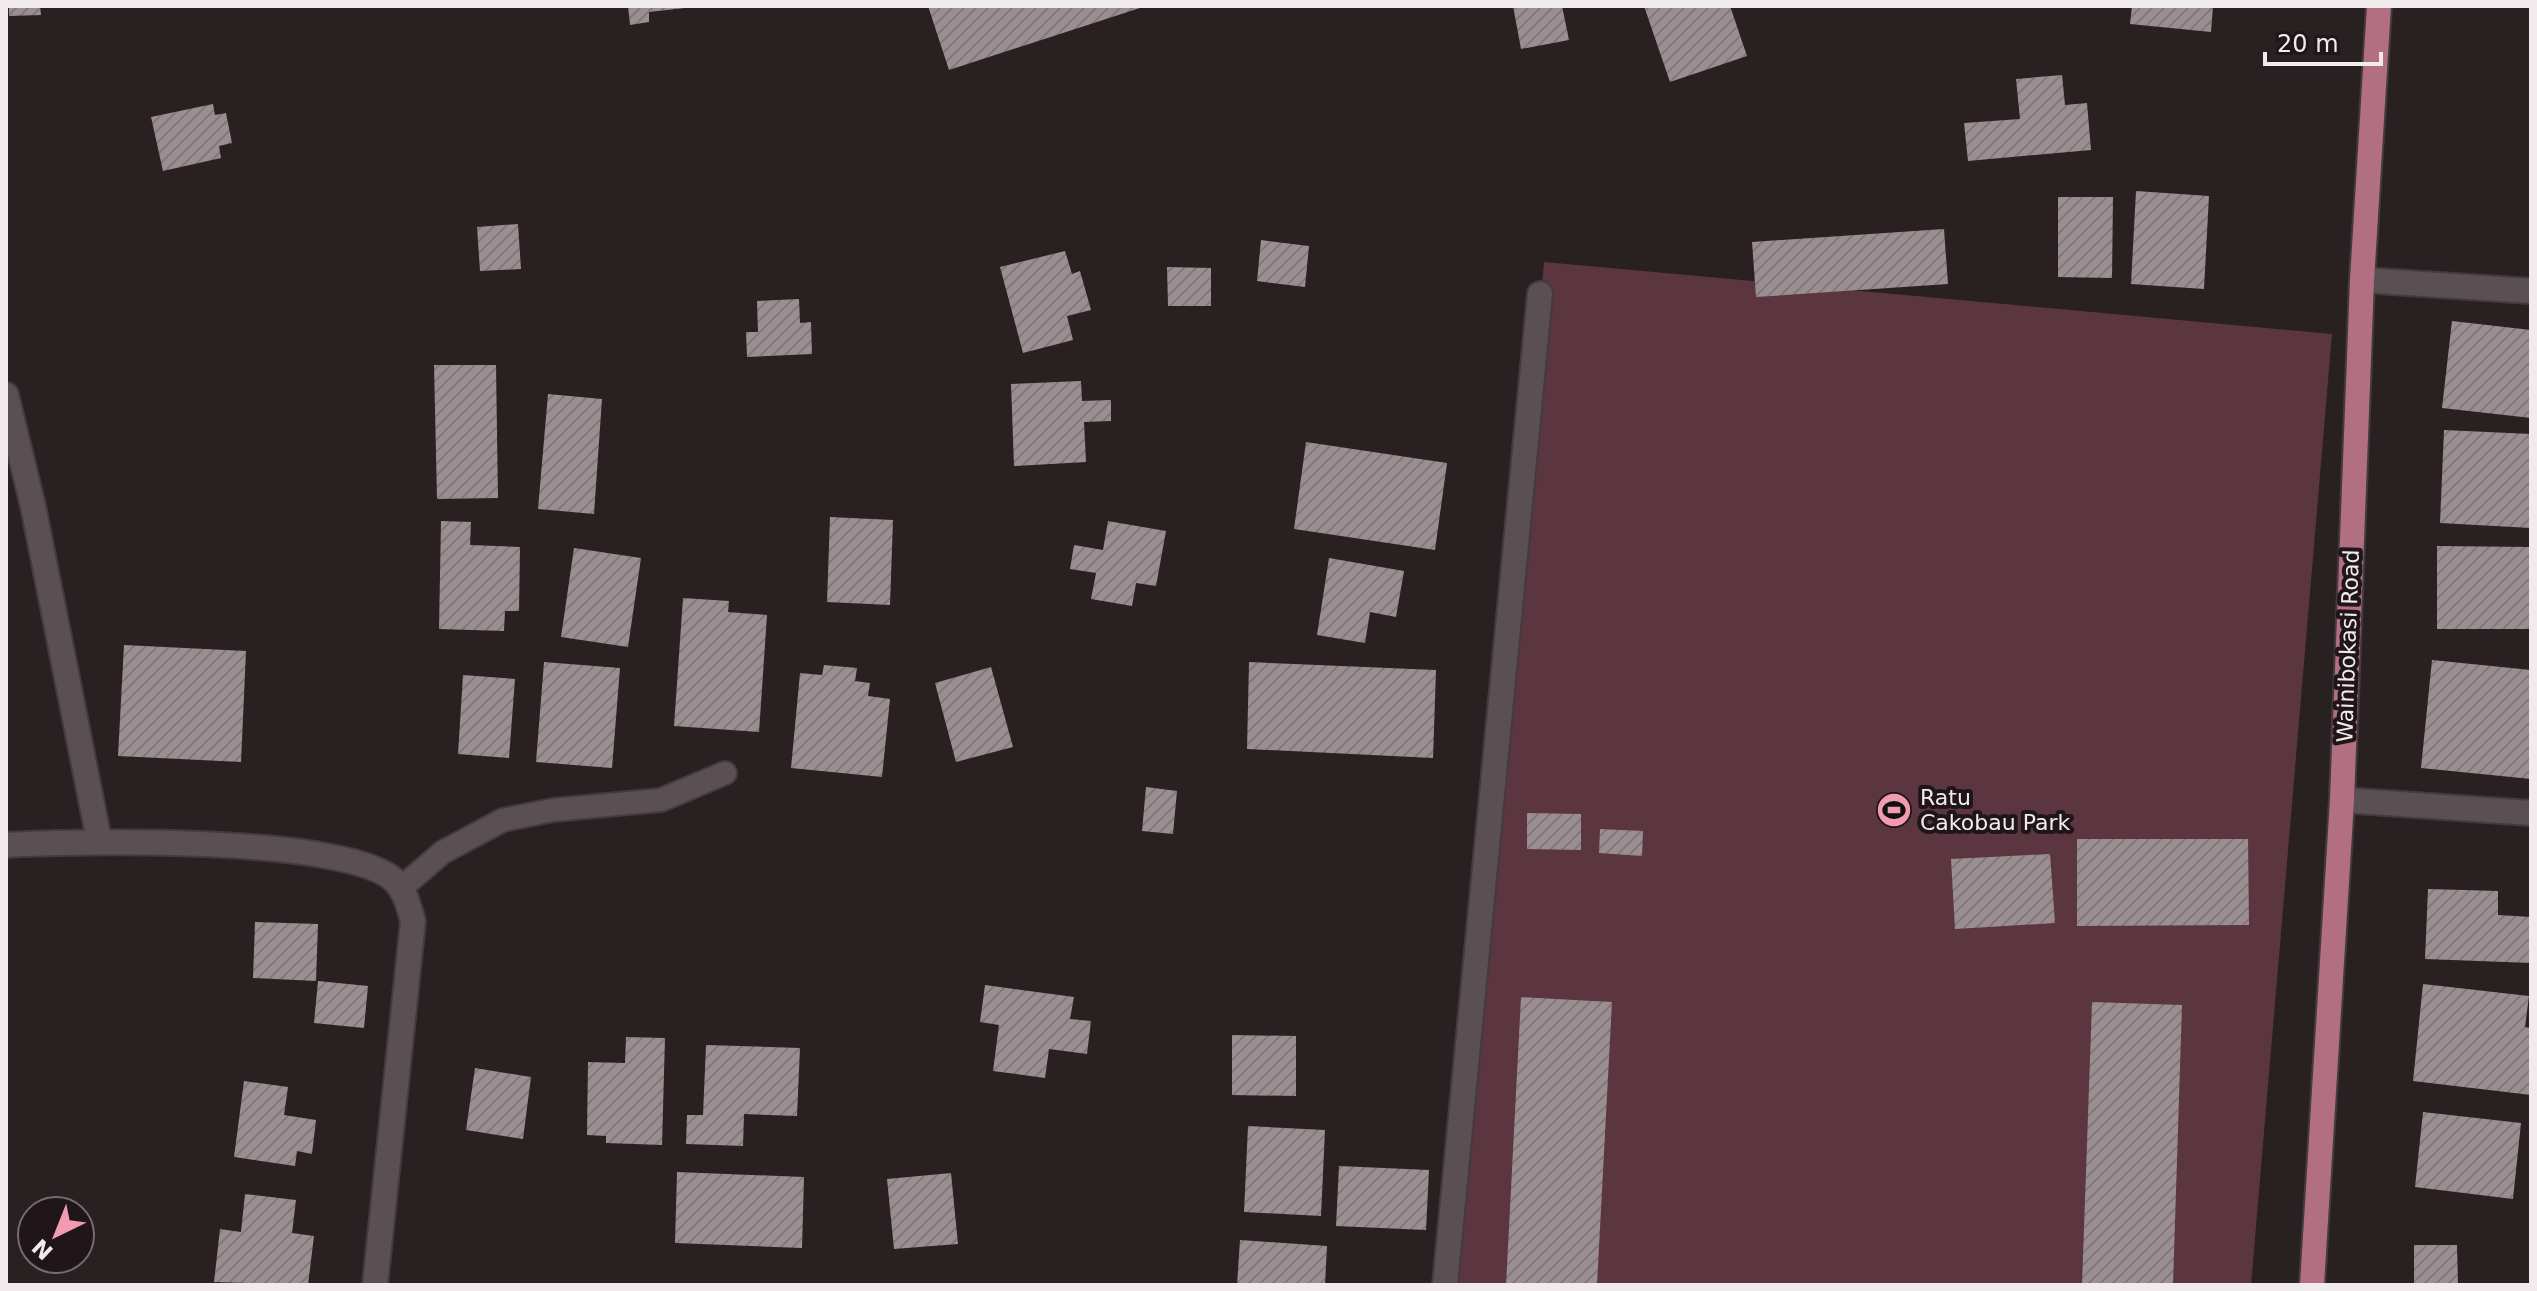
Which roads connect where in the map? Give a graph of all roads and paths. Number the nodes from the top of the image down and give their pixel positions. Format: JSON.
{"nodes":[{"id":1,"x":2379,"y":6,"type":"edge"},
{"id":2,"x":2362,"y":280,"type":"junction"},
{"id":3,"x":2531,"y":291,"type":"edge"},
{"id":4,"x":1540,"y":294,"type":"dead end"},
{"id":5,"x":6,"y":395,"type":"edge"},
{"id":6,"x":725,"y":773,"type":"dead end"},
{"id":7,"x":2342,"y":800,"type":"junction"},
{"id":8,"x":2531,"y":813,"type":"edge"},
{"id":9,"x":99,"y":840,"type":"junction"},
{"id":10,"x":6,"y":845,"type":"edge"},
{"id":11,"x":400,"y":889,"type":"junction"},
{"id":12,"x":375,"y":1285,"type":"edge"},
{"id":13,"x":1445,"y":1285,"type":"edge"},
{"id":14,"x":2312,"y":1285,"type":"edge"}],
"edges":[{"from":1,"to":2,"type":"main road","name":"Wainibokasi Road"},
{"from":2,"to":3,"type":"street"},
{"from":2,"to":7,"type":"main road","name":"Wainibokasi Road"},
{"from":4,"to":13,"type":"street"},
{"from":5,"to":9,"type":"street"},
{"from":6,"to":11,"type":"lane"},
{"from":7,"to":8,"type":"street"},
{"from":7,"to":14,"type":"main road","name":"Wainibokasi Road"},
{"from":9,"to":10,"type":"street"},
{"from":9,"to":11,"type":"street"},
{"from":11,"to":12,"type":"street"}]}
